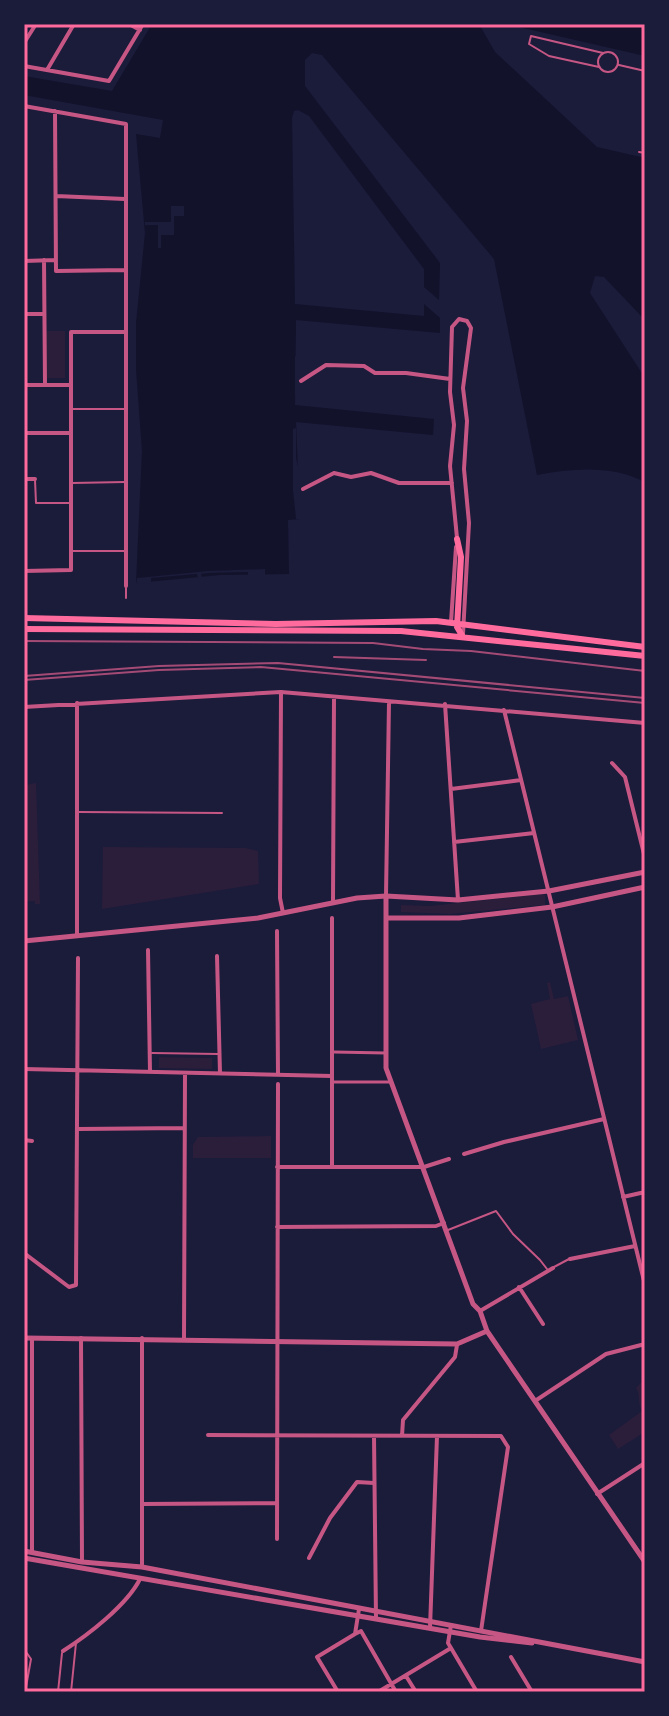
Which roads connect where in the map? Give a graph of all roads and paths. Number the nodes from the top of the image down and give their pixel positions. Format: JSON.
{"nodes":[{"id":1,"x":36,"y":24,"type":"edge"},
{"id":2,"x":74,"y":24,"type":"edge"},
{"id":3,"x":129,"y":24,"type":"edge"},
{"id":4,"x":143,"y":24,"type":"edge"},
{"id":5,"x":140,"y":30,"type":"junction"},
{"id":6,"x":24,"y":43,"type":"edge"},
{"id":7,"x":603,"y":53,"type":"junction"},
{"id":8,"x":618,"y":65,"type":"junction"},
{"id":9,"x":24,"y":66,"type":"edge"},
{"id":10,"x":599,"y":67,"type":"junction"},
{"id":11,"x":47,"y":70,"type":"junction"},
{"id":12,"x":645,"y":71,"type":"edge"},
{"id":13,"x":24,"y":106,"type":"edge"},
{"id":14,"x":55,"y":111,"type":"junction"},
{"id":15,"x":639,"y":152,"type":"dead end"},
{"id":16,"x":645,"y":153,"type":"edge"},
{"id":17,"x":56,"y":196,"type":"junction"},
{"id":18,"x":125,"y":199,"type":"junction"},
{"id":19,"x":44,"y":260,"type":"junction"},
{"id":20,"x":56,"y":260,"type":"junction"},
{"id":21,"x":24,"y":261,"type":"edge"},
{"id":22,"x":125,"y":270,"type":"junction"},
{"id":23,"x":24,"y":314,"type":"edge"},
{"id":24,"x":44,"y":314,"type":"junction"},
{"id":25,"x":125,"y":332,"type":"junction"},
{"id":26,"x":450,"y":379,"type":"junction"},
{"id":27,"x":301,"y":381,"type":"dead end"},
{"id":28,"x":24,"y":385,"type":"edge"},
{"id":29,"x":45,"y":385,"type":"junction"},
{"id":30,"x":71,"y":385,"type":"junction"},
{"id":31,"x":71,"y":409,"type":"junction"},
{"id":32,"x":126,"y":409,"type":"junction"},
{"id":33,"x":24,"y":433,"type":"edge"},
{"id":34,"x":71,"y":433,"type":"junction"},
{"id":35,"x":24,"y":479,"type":"edge"},
{"id":36,"x":35,"y":479,"type":"joint"},
{"id":37,"x":127,"y":482,"type":"junction"},
{"id":38,"x":71,"y":483,"type":"junction"},
{"id":39,"x":452,"y":483,"type":"junction"},
{"id":40,"x":303,"y":489,"type":"dead end"},
{"id":41,"x":71,"y":503,"type":"junction"},
{"id":42,"x":457,"y":539,"type":"joint"},
{"id":43,"x":71,"y":551,"type":"junction"},
{"id":44,"x":127,"y":551,"type":"junction"},
{"id":45,"x":24,"y":571,"type":"edge"},
{"id":46,"x":126,"y":586,"type":"joint"},
{"id":47,"x":126,"y":598,"type":"dead end"},
{"id":48,"x":24,"y":618,"type":"edge"},
{"id":49,"x":457,"y":623,"type":"junction"},
{"id":50,"x":24,"y":629,"type":"edge"},
{"id":51,"x":463,"y":637,"type":"junction"},
{"id":52,"x":645,"y":647,"type":"edge"},
{"id":53,"x":645,"y":656,"type":"edge"},
{"id":54,"x":281,"y":692,"type":"junction"},
{"id":55,"x":334,"y":697,"type":"junction"},
{"id":56,"x":389,"y":702,"type":"junction"},
{"id":57,"x":77,"y":703,"type":"junction"},
{"id":58,"x":445,"y":704,"type":"junction"},
{"id":59,"x":24,"y":707,"type":"edge"},
{"id":60,"x":504,"y":710,"type":"junction"},
{"id":61,"x":645,"y":723,"type":"edge"},
{"id":62,"x":612,"y":763,"type":"dead end"},
{"id":63,"x":521,"y":780,"type":"junction"},
{"id":64,"x":451,"y":789,"type":"junction"},
{"id":65,"x":77,"y":812,"type":"junction"},
{"id":66,"x":222,"y":813,"type":"dead end"},
{"id":67,"x":534,"y":833,"type":"junction"},
{"id":68,"x":454,"y":842,"type":"junction"},
{"id":69,"x":645,"y":858,"type":"edge"},
{"id":70,"x":645,"y":872,"type":"edge"},
{"id":71,"x":645,"y":887,"type":"edge"},
{"id":72,"x":549,"y":891,"type":"junction"},
{"id":73,"x":386,"y":896,"type":"junction"},
{"id":74,"x":458,"y":900,"type":"junction"},
{"id":75,"x":333,"y":902,"type":"junction"},
{"id":76,"x":552,"y":907,"type":"junction"},
{"id":77,"x":283,"y":913,"type":"junction"},
{"id":78,"x":332,"y":918,"type":"dead end"},
{"id":79,"x":387,"y":918,"type":"junction"},
{"id":80,"x":277,"y":931,"type":"dead end"},
{"id":81,"x":77,"y":936,"type":"junction"},
{"id":82,"x":24,"y":941,"type":"edge"},
{"id":83,"x":148,"y":950,"type":"dead end"},
{"id":84,"x":217,"y":956,"type":"dead end"},
{"id":85,"x":78,"y":958,"type":"dead end"},
{"id":86,"x":332,"y":1052,"type":"junction"},
{"id":87,"x":149,"y":1053,"type":"junction"},
{"id":88,"x":386,"y":1053,"type":"junction"},
{"id":89,"x":219,"y":1054,"type":"junction"},
{"id":90,"x":24,"y":1069,"type":"edge"},
{"id":91,"x":77,"y":1070,"type":"junction"},
{"id":92,"x":150,"y":1072,"type":"junction"},
{"id":93,"x":185,"y":1073,"type":"junction"},
{"id":94,"x":220,"y":1073,"type":"junction"},
{"id":95,"x":278,"y":1075,"type":"junction"},
{"id":96,"x":332,"y":1079,"type":"junction"},
{"id":97,"x":390,"y":1082,"type":"junction"},
{"id":98,"x":278,"y":1084,"type":"dead end"},
{"id":99,"x":604,"y":1119,"type":"junction"},
{"id":100,"x":184,"y":1128,"type":"junction"},
{"id":101,"x":78,"y":1129,"type":"junction"},
{"id":102,"x":24,"y":1140,"type":"edge"},
{"id":103,"x":32,"y":1141,"type":"dead end"},
{"id":104,"x":464,"y":1154,"type":"dead end"},
{"id":105,"x":449,"y":1159,"type":"dead end"},
{"id":106,"x":277,"y":1167,"type":"junction"},
{"id":107,"x":332,"y":1167,"type":"junction"},
{"id":108,"x":424,"y":1167,"type":"junction"},
{"id":109,"x":645,"y":1192,"type":"edge"},
{"id":110,"x":623,"y":1197,"type":"junction"},
{"id":111,"x":446,"y":1226,"type":"junction"},
{"id":112,"x":277,"y":1227,"type":"junction"},
{"id":113,"x":635,"y":1246,"type":"junction"},
{"id":114,"x":24,"y":1253,"type":"edge"},
{"id":115,"x":570,"y":1259,"type":"joint"},
{"id":116,"x":550,"y":1269,"type":"junction"},
{"id":117,"x":645,"y":1285,"type":"edge"},
{"id":118,"x":519,"y":1287,"type":"junction"},
{"id":119,"x":480,"y":1311,"type":"junction"},
{"id":120,"x":543,"y":1324,"type":"dead end"},
{"id":121,"x":487,"y":1331,"type":"junction"},
{"id":122,"x":24,"y":1338,"type":"edge"},
{"id":123,"x":32,"y":1338,"type":"junction"},
{"id":124,"x":81,"y":1338,"type":"junction"},
{"id":125,"x":142,"y":1338,"type":"junction"},
{"id":126,"x":184,"y":1339,"type":"junction"},
{"id":127,"x":277,"y":1340,"type":"junction"},
{"id":128,"x":457,"y":1344,"type":"junction"},
{"id":129,"x":645,"y":1344,"type":"edge"},
{"id":130,"x":535,"y":1401,"type":"junction"},
{"id":131,"x":208,"y":1435,"type":"dead end"},
{"id":132,"x":277,"y":1435,"type":"junction"},
{"id":133,"x":374,"y":1436,"type":"junction"},
{"id":134,"x":402,"y":1436,"type":"junction"},
{"id":135,"x":437,"y":1436,"type":"junction"},
{"id":136,"x":645,"y":1463,"type":"edge"},
{"id":137,"x":374,"y":1483,"type":"junction"},
{"id":138,"x":597,"y":1494,"type":"junction"},
{"id":139,"x":277,"y":1503,"type":"junction"},
{"id":140,"x":142,"y":1504,"type":"junction"},
{"id":141,"x":277,"y":1539,"type":"dead end"},
{"id":142,"x":24,"y":1551,"type":"edge"},
{"id":143,"x":32,"y":1556,"type":"junction"},
{"id":144,"x":24,"y":1558,"type":"edge"},
{"id":145,"x":309,"y":1558,"type":"dead end"},
{"id":146,"x":645,"y":1562,"type":"edge"},
{"id":147,"x":82,"y":1566,"type":"junction"},
{"id":148,"x":142,"y":1567,"type":"junction"},
{"id":149,"x":140,"y":1579,"type":"junction"},
{"id":150,"x":359,"y":1613,"type":"junction"},
{"id":151,"x":376,"y":1615,"type":"junction"},
{"id":152,"x":430,"y":1625,"type":"junction"},
{"id":153,"x":450,"y":1628,"type":"junction"},
{"id":154,"x":481,"y":1630,"type":"junction"},
{"id":155,"x":355,"y":1634,"type":"junction"},
{"id":156,"x":480,"y":1637,"type":"junction"},
{"id":157,"x":77,"y":1642,"type":"junction"},
{"id":158,"x":557,"y":1646,"type":"junction"},
{"id":159,"x":451,"y":1648,"type":"junction"},
{"id":160,"x":24,"y":1649,"type":"edge"},
{"id":161,"x":63,"y":1651,"type":"joint"},
{"id":162,"x":511,"y":1657,"type":"dead end"},
{"id":163,"x":645,"y":1662,"type":"edge"},
{"id":164,"x":406,"y":1676,"type":"junction"},
{"id":165,"x":391,"y":1684,"type":"junction"},
{"id":166,"x":26,"y":1687,"type":"dead end"},
{"id":167,"x":58,"y":1692,"type":"edge"},
{"id":168,"x":71,"y":1692,"type":"edge"},
{"id":169,"x":338,"y":1692,"type":"edge"},
{"id":170,"x":378,"y":1692,"type":"edge"},
{"id":171,"x":396,"y":1692,"type":"edge"},
{"id":172,"x":416,"y":1692,"type":"edge"},
{"id":173,"x":477,"y":1692,"type":"edge"},
{"id":174,"x":532,"y":1692,"type":"edge"}],
"edges":[{"from":1,"to":6,"type":"street"},
{"from":2,"to":11,"type":"street"},
{"from":3,"to":5,"type":"street"},
{"from":4,"to":5,"type":"street"},
{"from":5,"to":11,"type":"street"},
{"from":7,"to":8,"type":"lane"},
{"from":7,"to":10,"type":"lane"},
{"from":7,"to":10,"type":"lane"},
{"from":8,"to":10,"type":"lane"},
{"from":8,"to":12,"type":"lane"},
{"from":9,"to":11,"type":"street"},
{"from":13,"to":14,"type":"street"},
{"from":14,"to":17,"type":"street"},
{"from":14,"to":18,"type":"street"},
{"from":15,"to":16,"type":"lane"},
{"from":17,"to":18,"type":"street"},
{"from":17,"to":20,"type":"street"},
{"from":18,"to":22,"type":"street"},
{"from":19,"to":20,"type":"street"},
{"from":19,"to":21,"type":"street"},
{"from":19,"to":24,"type":"street"},
{"from":20,"to":22,"type":"street"},
{"from":22,"to":25,"type":"street"},
{"from":23,"to":24,"type":"street"},
{"from":24,"to":29,"type":"street"},
{"from":25,"to":30,"type":"street"},
{"from":25,"to":32,"type":"street"},
{"from":26,"to":27,"type":"street"},
{"from":26,"to":39,"type":"street"},
{"from":26,"to":49,"type":"street"},
{"from":28,"to":29,"type":"street"},
{"from":29,"to":30,"type":"street"},
{"from":30,"to":31,"type":"street"},
{"from":31,"to":32,"type":"lane"},
{"from":31,"to":34,"type":"street"},
{"from":32,"to":37,"type":"street"},
{"from":33,"to":34,"type":"street"},
{"from":34,"to":38,"type":"street"},
{"from":35,"to":36,"type":"street"},
{"from":36,"to":41,"type":"lane"},
{"from":37,"to":38,"type":"lane"},
{"from":37,"to":44,"type":"street"},
{"from":38,"to":41,"type":"street"},
{"from":39,"to":40,"type":"street"},
{"from":39,"to":42,"type":"street"},
{"from":41,"to":43,"type":"street"},
{"from":42,"to":49,"type":"main road"},
{"from":43,"to":44,"type":"lane"},
{"from":43,"to":45,"type":"street"},
{"from":44,"to":46,"type":"street"},
{"from":46,"to":47,"type":"lane"},
{"from":48,"to":49,"type":"main road"},
{"from":49,"to":51,"type":"main road"},
{"from":49,"to":52,"type":"main road"},
{"from":50,"to":51,"type":"main road"},
{"from":51,"to":53,"type":"main road"},
{"from":54,"to":55,"type":"street"},
{"from":54,"to":57,"type":"street"},
{"from":54,"to":77,"type":"street"},
{"from":55,"to":56,"type":"street"},
{"from":55,"to":75,"type":"street"},
{"from":56,"to":58,"type":"street"},
{"from":56,"to":73,"type":"street"},
{"from":57,"to":59,"type":"street"},
{"from":57,"to":65,"type":"street"},
{"from":58,"to":60,"type":"street"},
{"from":58,"to":64,"type":"street"},
{"from":60,"to":61,"type":"street"},
{"from":60,"to":63,"type":"street"},
{"from":62,"to":69,"type":"street"},
{"from":63,"to":64,"type":"street"},
{"from":63,"to":67,"type":"street"},
{"from":64,"to":68,"type":"street"},
{"from":65,"to":66,"type":"lane"},
{"from":65,"to":81,"type":"street"},
{"from":67,"to":68,"type":"street"},
{"from":67,"to":72,"type":"street"},
{"from":68,"to":74,"type":"street"},
{"from":70,"to":72,"type":"street"},
{"from":71,"to":76,"type":"street"},
{"from":72,"to":74,"type":"street"},
{"from":72,"to":76,"type":"street"},
{"from":73,"to":74,"type":"street"},
{"from":73,"to":75,"type":"street"},
{"from":73,"to":79,"type":"street"},
{"from":75,"to":77,"type":"street"},
{"from":76,"to":79,"type":"street"},
{"from":76,"to":99,"type":"street"},
{"from":77,"to":81,"type":"street"},
{"from":78,"to":86,"type":"street"},
{"from":79,"to":88,"type":"street"},
{"from":80,"to":95,"type":"street"},
{"from":81,"to":82,"type":"street"},
{"from":83,"to":87,"type":"street"},
{"from":84,"to":89,"type":"street"},
{"from":85,"to":91,"type":"street"},
{"from":86,"to":88,"type":"street"},
{"from":86,"to":96,"type":"street"},
{"from":87,"to":89,"type":"lane"},
{"from":87,"to":92,"type":"street"},
{"from":88,"to":97,"type":"street"},
{"from":89,"to":94,"type":"street"},
{"from":90,"to":91,"type":"street"},
{"from":91,"to":92,"type":"street"},
{"from":91,"to":101,"type":"street"},
{"from":92,"to":93,"type":"street"},
{"from":93,"to":94,"type":"street"},
{"from":93,"to":100,"type":"street"},
{"from":94,"to":95,"type":"street"},
{"from":95,"to":96,"type":"street"},
{"from":96,"to":97,"type":"street"},
{"from":96,"to":107,"type":"street"},
{"from":97,"to":108,"type":"street"},
{"from":98,"to":106,"type":"street"},
{"from":99,"to":104,"type":"street"},
{"from":99,"to":110,"type":"street"},
{"from":100,"to":101,"type":"street"},
{"from":100,"to":126,"type":"street"},
{"from":101,"to":114,"type":"street"},
{"from":102,"to":103,"type":"street"},
{"from":105,"to":108,"type":"street"},
{"from":106,"to":107,"type":"street"},
{"from":106,"to":112,"type":"street"},
{"from":107,"to":108,"type":"street"},
{"from":108,"to":111,"type":"street"},
{"from":109,"to":110,"type":"street"},
{"from":110,"to":113,"type":"street"},
{"from":111,"to":112,"type":"street"},
{"from":111,"to":116,"type":"lane"},
{"from":111,"to":119,"type":"street"},
{"from":112,"to":127,"type":"street"},
{"from":113,"to":115,"type":"street"},
{"from":113,"to":117,"type":"street"},
{"from":115,"to":116,"type":"lane"},
{"from":116,"to":118,"type":"street"},
{"from":118,"to":119,"type":"street"},
{"from":118,"to":120,"type":"street"},
{"from":119,"to":121,"type":"street"},
{"from":121,"to":128,"type":"street"},
{"from":121,"to":130,"type":"street"},
{"from":122,"to":123,"type":"street"},
{"from":123,"to":124,"type":"street"},
{"from":123,"to":143,"type":"street"},
{"from":124,"to":125,"type":"street"},
{"from":124,"to":147,"type":"street"},
{"from":125,"to":126,"type":"street"},
{"from":125,"to":140,"type":"street"},
{"from":126,"to":127,"type":"street"},
{"from":127,"to":128,"type":"street"},
{"from":127,"to":132,"type":"street"},
{"from":128,"to":134,"type":"street"},
{"from":129,"to":130,"type":"street"},
{"from":130,"to":138,"type":"street"},
{"from":131,"to":132,"type":"street"},
{"from":132,"to":133,"type":"street"},
{"from":132,"to":139,"type":"street"},
{"from":133,"to":134,"type":"street"},
{"from":133,"to":137,"type":"street"},
{"from":134,"to":135,"type":"street"},
{"from":135,"to":152,"type":"street"},
{"from":135,"to":154,"type":"street"},
{"from":136,"to":138,"type":"street"},
{"from":137,"to":145,"type":"street"},
{"from":137,"to":151,"type":"street"},
{"from":138,"to":146,"type":"street"},
{"from":139,"to":140,"type":"street"},
{"from":139,"to":141,"type":"street"},
{"from":140,"to":148,"type":"street"},
{"from":142,"to":143,"type":"street"},
{"from":143,"to":144,"type":"street"},
{"from":143,"to":147,"type":"street"},
{"from":147,"to":148,"type":"street"},
{"from":147,"to":149,"type":"street"},
{"from":148,"to":149,"type":"street"},
{"from":148,"to":150,"type":"street"},
{"from":149,"to":150,"type":"street"},
{"from":149,"to":157,"type":"street"},
{"from":150,"to":151,"type":"street"},
{"from":150,"to":155,"type":"street"},
{"from":151,"to":152,"type":"street"},
{"from":152,"to":153,"type":"street"},
{"from":153,"to":154,"type":"street"},
{"from":153,"to":156,"type":"street"},
{"from":153,"to":159,"type":"street"},
{"from":154,"to":156,"type":"street"},
{"from":154,"to":158,"type":"street"},
{"from":155,"to":165,"type":"street"},
{"from":155,"to":169,"type":"street"},
{"from":156,"to":158,"type":"street"},
{"from":157,"to":161,"type":"street"},
{"from":157,"to":168,"type":"lane"},
{"from":158,"to":163,"type":"street"},
{"from":159,"to":164,"type":"street"},
{"from":159,"to":173,"type":"street"},
{"from":160,"to":166,"type":"lane"},
{"from":161,"to":167,"type":"lane"},
{"from":162,"to":174,"type":"street"},
{"from":164,"to":165,"type":"street"},
{"from":164,"to":172,"type":"street"},
{"from":165,"to":170,"type":"street"},
{"from":165,"to":171,"type":"street"}]}
